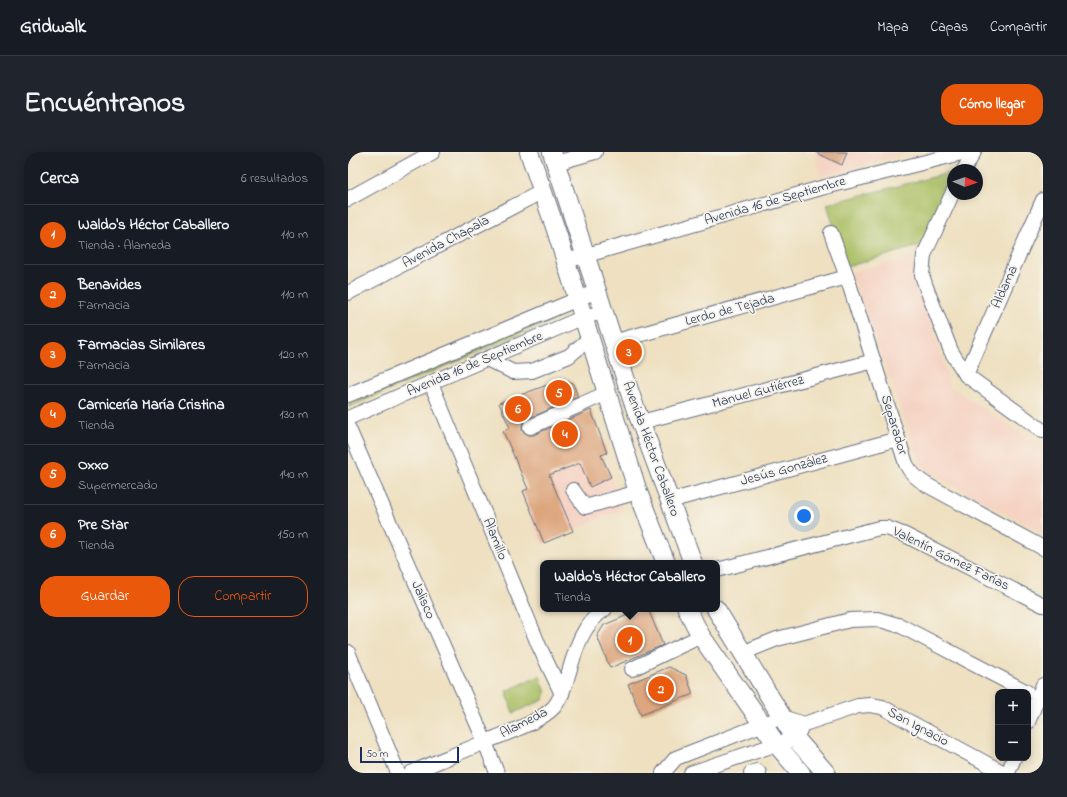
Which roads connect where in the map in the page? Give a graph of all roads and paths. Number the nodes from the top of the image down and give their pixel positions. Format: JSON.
{"nodes":[{"id":1,"x":434,"y":152,"type":"edge"},
{"id":2,"x":529,"y":152,"type":"edge"},
{"id":3,"x":595,"y":152,"type":"edge"},
{"id":4,"x":966,"y":152,"type":"edge"},
{"id":5,"x":974,"y":152,"type":"edge"},
{"id":6,"x":554,"y":158,"type":"edge"},
{"id":7,"x":967,"y":164,"type":"edge"},
{"id":8,"x":543,"y":192,"type":"junction"},
{"id":9,"x":348,"y":199,"type":"edge"},
{"id":10,"x":949,"y":200,"type":"edge"},
{"id":11,"x":1043,"y":200,"type":"edge"},
{"id":12,"x":831,"y":233,"type":"dead end"},
{"id":13,"x":586,"y":255,"type":"junction"},
{"id":14,"x":566,"y":261,"type":"junction"},
{"id":15,"x":847,"y":277,"type":"junction"},
{"id":16,"x":597,"y":291,"type":"junction"},
{"id":17,"x":348,"y":293,"type":"edge"},
{"id":18,"x":577,"y":299,"type":"junction"},
{"id":19,"x":603,"y":312,"type":"junction"},
{"id":20,"x":584,"y":317,"type":"junction"},
{"id":21,"x":590,"y":338,"type":"junction"},
{"id":22,"x":613,"y":342,"type":"junction"},
{"id":23,"x":487,"y":359,"type":"junction"},
{"id":24,"x":874,"y":361,"type":"junction"},
{"id":25,"x":966,"y":375,"type":"junction"},
{"id":26,"x":431,"y":383,"type":"junction"},
{"id":27,"x":348,"y":395,"type":"edge"},
{"id":28,"x":608,"y":399,"type":"junction"},
{"id":29,"x":632,"y":399,"type":"junction"},
{"id":30,"x":348,"y":418,"type":"edge"},
{"id":31,"x":642,"y":422,"type":"junction"},
{"id":32,"x":1041,"y":425,"type":"edge"},
{"id":33,"x":348,"y":427,"type":"edge"},
{"id":34,"x":530,"y":427,"type":"dead end"},
{"id":35,"x":898,"y":439,"type":"junction"},
{"id":36,"x":573,"y":490,"type":"dead end"},
{"id":37,"x":638,"y":492,"type":"junction"},
{"id":38,"x":669,"y":501,"type":"junction"},
{"id":39,"x":1043,"y":548,"type":"edge"},
{"id":40,"x":665,"y":560,"type":"edge"},
{"id":41,"x":692,"y":560,"type":"edge"},
{"id":42,"x":720,"y":569,"type":"edge"},
{"id":43,"x":1043,"y":605,"type":"edge"},
{"id":44,"x":600,"y":612,"type":"edge"},
{"id":45,"x":689,"y":612,"type":"edge"},
{"id":46,"x":718,"y":612,"type":"edge"},
{"id":47,"x":701,"y":636,"type":"junction"},
{"id":48,"x":348,"y":652,"type":"edge"},
{"id":49,"x":742,"y":653,"type":"junction"},
{"id":50,"x":632,"y":669,"type":"dead end"},
{"id":51,"x":1034,"y":692,"type":"edge"},
{"id":52,"x":562,"y":694,"type":"junction"},
{"id":53,"x":1031,"y":707,"type":"edge"},
{"id":54,"x":782,"y":717,"type":"junction"},
{"id":55,"x":762,"y":724,"type":"junction"},
{"id":56,"x":800,"y":731,"type":"junction"},
{"id":57,"x":485,"y":742,"type":"junction"},
{"id":58,"x":777,"y":745,"type":"junction"},
{"id":59,"x":1013,"y":761,"type":"edge"},
{"id":60,"x":796,"y":771,"type":"edge"},
{"id":61,"x":398,"y":773,"type":"edge"},
{"id":62,"x":411,"y":773,"type":"edge"},
{"id":63,"x":498,"y":773,"type":"edge"},
{"id":64,"x":663,"y":773,"type":"edge"},
{"id":65,"x":691,"y":773,"type":"edge"},
{"id":66,"x":750,"y":773,"type":"edge"},
{"id":67,"x":759,"y":773,"type":"edge"},
{"id":68,"x":826,"y":773,"type":"edge"},
{"id":69,"x":1004,"y":773,"type":"edge"},
{"id":70,"x":1008,"y":773,"type":"edge"}],
"edges":[{"from":1,"to":9,"type":"street"},
{"from":2,"to":8,"type":"main road","name":"Avenida Héctor Caballero"},
{"from":3,"to":6,"type":"street"},
{"from":4,"to":13,"type":"street","name":"Avenida 16 de Septiembre"},
{"from":5,"to":7,"type":"street"},
{"from":6,"to":13,"type":"main road","name":"Avenida Héctor Caballero"},
{"from":8,"to":14,"type":"main road","name":"Avenida Héctor Caballero"},
{"from":8,"to":17,"type":"street","name":"Avenida Chapala"},
{"from":10,"to":25,"type":"street"},
{"from":11,"to":25,"type":"street","name":"Aldama"},
{"from":12,"to":15,"type":"street","name":"Separador"},
{"from":13,"to":14,"type":"street","name":"Avenida 16 de Septiembre"},
{"from":13,"to":16,"type":"main road","name":"Avenida Héctor Caballero"},
{"from":14,"to":18,"type":"main road","name":"Avenida Héctor Caballero"},
{"from":15,"to":22,"type":"street","name":"Lerdo de Tejada"},
{"from":15,"to":24,"type":"street","name":"Separador"},
{"from":16,"to":18,"type":"street","name":"Avenida 16 de Septiembre"},
{"from":16,"to":19,"type":"main road","name":"Avenida Héctor Caballero"},
{"from":18,"to":20,"type":"main road","name":"Avenida Héctor Caballero"},
{"from":18,"to":27,"type":"street","name":"Avenida 16 de Septiembre"},
{"from":19,"to":20,"type":"street","name":"Avenida 16 de Septiembre"},
{"from":19,"to":22,"type":"main road","name":"Avenida Héctor Caballero"},
{"from":20,"to":21,"type":"main road","name":"Avenida Héctor Caballero"},
{"from":20,"to":23,"type":"street","name":"Avenida 16 de Septiembre"},
{"from":21,"to":23,"type":"street"},
{"from":21,"to":28,"type":"main road","name":"Avenida Héctor Caballero"},
{"from":22,"to":29,"type":"main road","name":"Avenida Héctor Caballero"},
{"from":23,"to":26,"type":"street","name":"Avenida 16 de Septiembre"},
{"from":24,"to":31,"type":"street","name":"Manuel Gutiérrez"},
{"from":24,"to":35,"type":"street","name":"Separador"},
{"from":25,"to":32,"type":"street"},
{"from":26,"to":30,"type":"street","name":"Avenida 16 de Septiembre"},
{"from":26,"to":52,"type":"street","name":"Alamillo"},
{"from":28,"to":29,"type":"main road"},
{"from":28,"to":34,"type":"street"},
{"from":28,"to":37,"type":"main road","name":"Avenida Héctor Caballero"},
{"from":29,"to":31,"type":"main road","name":"Avenida Héctor Caballero"},
{"from":31,"to":38,"type":"main road","name":"Avenida Héctor Caballero"},
{"from":33,"to":57,"type":"street","name":"Jalisco"},
{"from":35,"to":38,"type":"street","name":"Jesús González"},
{"from":35,"to":39,"type":"street","name":"Separador"},
{"from":36,"to":37,"type":"street"},
{"from":37,"to":40,"type":"main road","name":"Avenida Héctor Caballero"},
{"from":38,"to":41,"type":"main road","name":"Avenida Héctor Caballero"},
{"from":42,"to":43,"type":"street","name":"Valentín Gómez Farías"},
{"from":44,"to":52,"type":"street","name":"Alameda"},
{"from":45,"to":47,"type":"main road"},
{"from":46,"to":49,"type":"main road"},
{"from":47,"to":50,"type":"street"},
{"from":47,"to":55,"type":"main road"},
{"from":48,"to":61,"type":"street"},
{"from":49,"to":51,"type":"street"},
{"from":49,"to":54,"type":"main road"},
{"from":51,"to":53,"type":"street"},
{"from":52,"to":57,"type":"street","name":"Alameda"},
{"from":54,"to":55,"type":"street"},
{"from":54,"to":56,"type":"main road"},
{"from":55,"to":58,"type":"main road"},
{"from":55,"to":64,"type":"street"},
{"from":56,"to":58,"type":"street","name":"San Ignacio"},
{"from":56,"to":68,"type":"main road"},
{"from":56,"to":69,"type":"street","name":"San Ignacio"},
{"from":57,"to":62,"type":"street","name":"Alameda"},
{"from":57,"to":63,"type":"street","name":"Jalisco"},
{"from":58,"to":60,"type":"main road"},
{"from":58,"to":65,"type":"street","name":"San Ignacio"},
{"from":59,"to":70,"type":"street"},
{"from":66,"to":67,"type":"street"}]}
